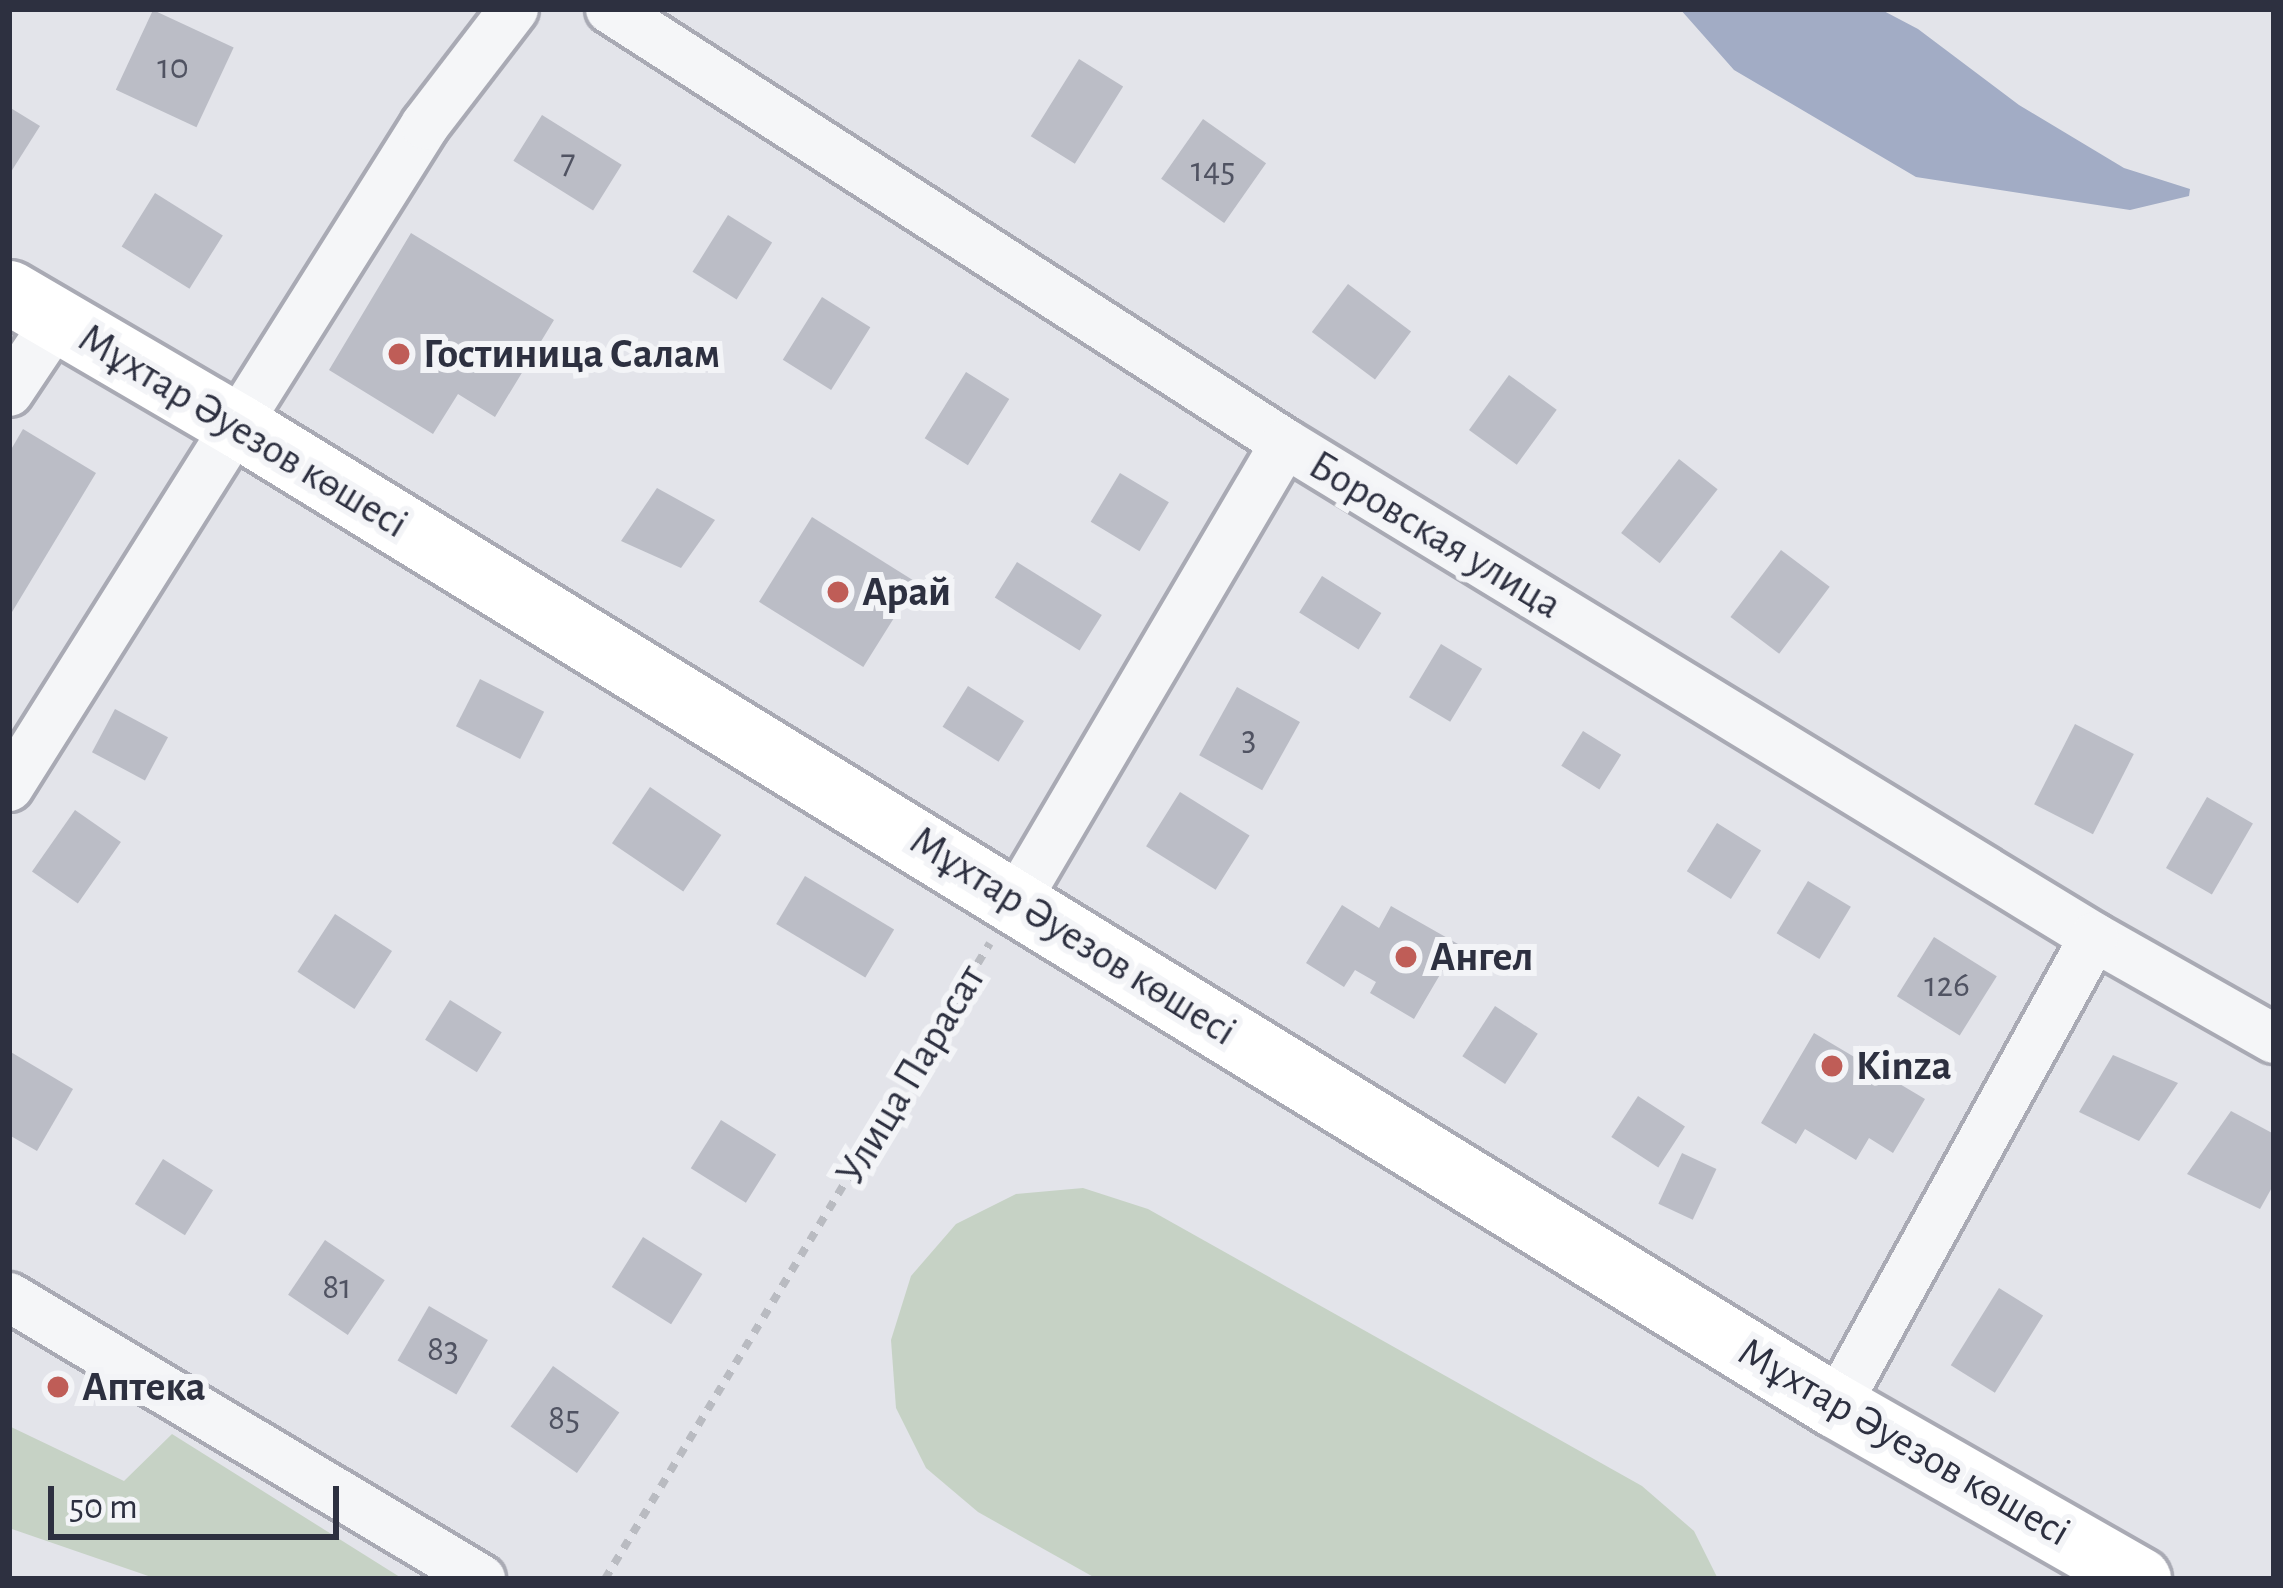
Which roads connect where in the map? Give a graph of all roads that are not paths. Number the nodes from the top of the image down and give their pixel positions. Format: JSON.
{"nodes":[{"id":1,"x":514,"y":9,"type":"edge"},
{"id":2,"x":610,"y":9,"type":"edge"},
{"id":3,"x":33,"y":306,"type":"edge"},
{"id":4,"x":9,"y":392,"type":"edge"},
{"id":5,"x":240,"y":427,"type":"junction"},
{"id":6,"x":1285,"y":443,"type":"junction"},
{"id":7,"x":9,"y":787,"type":"edge"},
{"id":8,"x":1016,"y":901,"type":"junction"},
{"id":9,"x":2094,"y":937,"type":"junction"},
{"id":10,"x":2274,"y":1039,"type":"edge"},
{"id":11,"x":9,"y":1298,"type":"edge"},
{"id":12,"x":1836,"y":1406,"type":"junction"},
{"id":13,"x":481,"y":1579,"type":"edge"},
{"id":14,"x":2139,"y":1579,"type":"edge"}],
"edges":[{"from":1,"to":5,"type":"street"},
{"from":2,"to":6,"type":"street","name":"Боровская улица"},
{"from":3,"to":4,"type":"street"},
{"from":3,"to":5,"type":"main road","name":"Мұхтар Әуезов көшесі"},
{"from":5,"to":7,"type":"street"},
{"from":5,"to":8,"type":"main road","name":"Мұхтар Әуезов көшесі"},
{"from":6,"to":8,"type":"street"},
{"from":6,"to":9,"type":"street","name":"Боровская улица"},
{"from":8,"to":12,"type":"main road","name":"Мұхтар Әуезов көшесі"},
{"from":9,"to":10,"type":"street","name":"Боровская улица"},
{"from":9,"to":12,"type":"street"},
{"from":11,"to":13,"type":"street"},
{"from":12,"to":14,"type":"main road","name":"Мұхтар Әуезов көшесі"}]}
